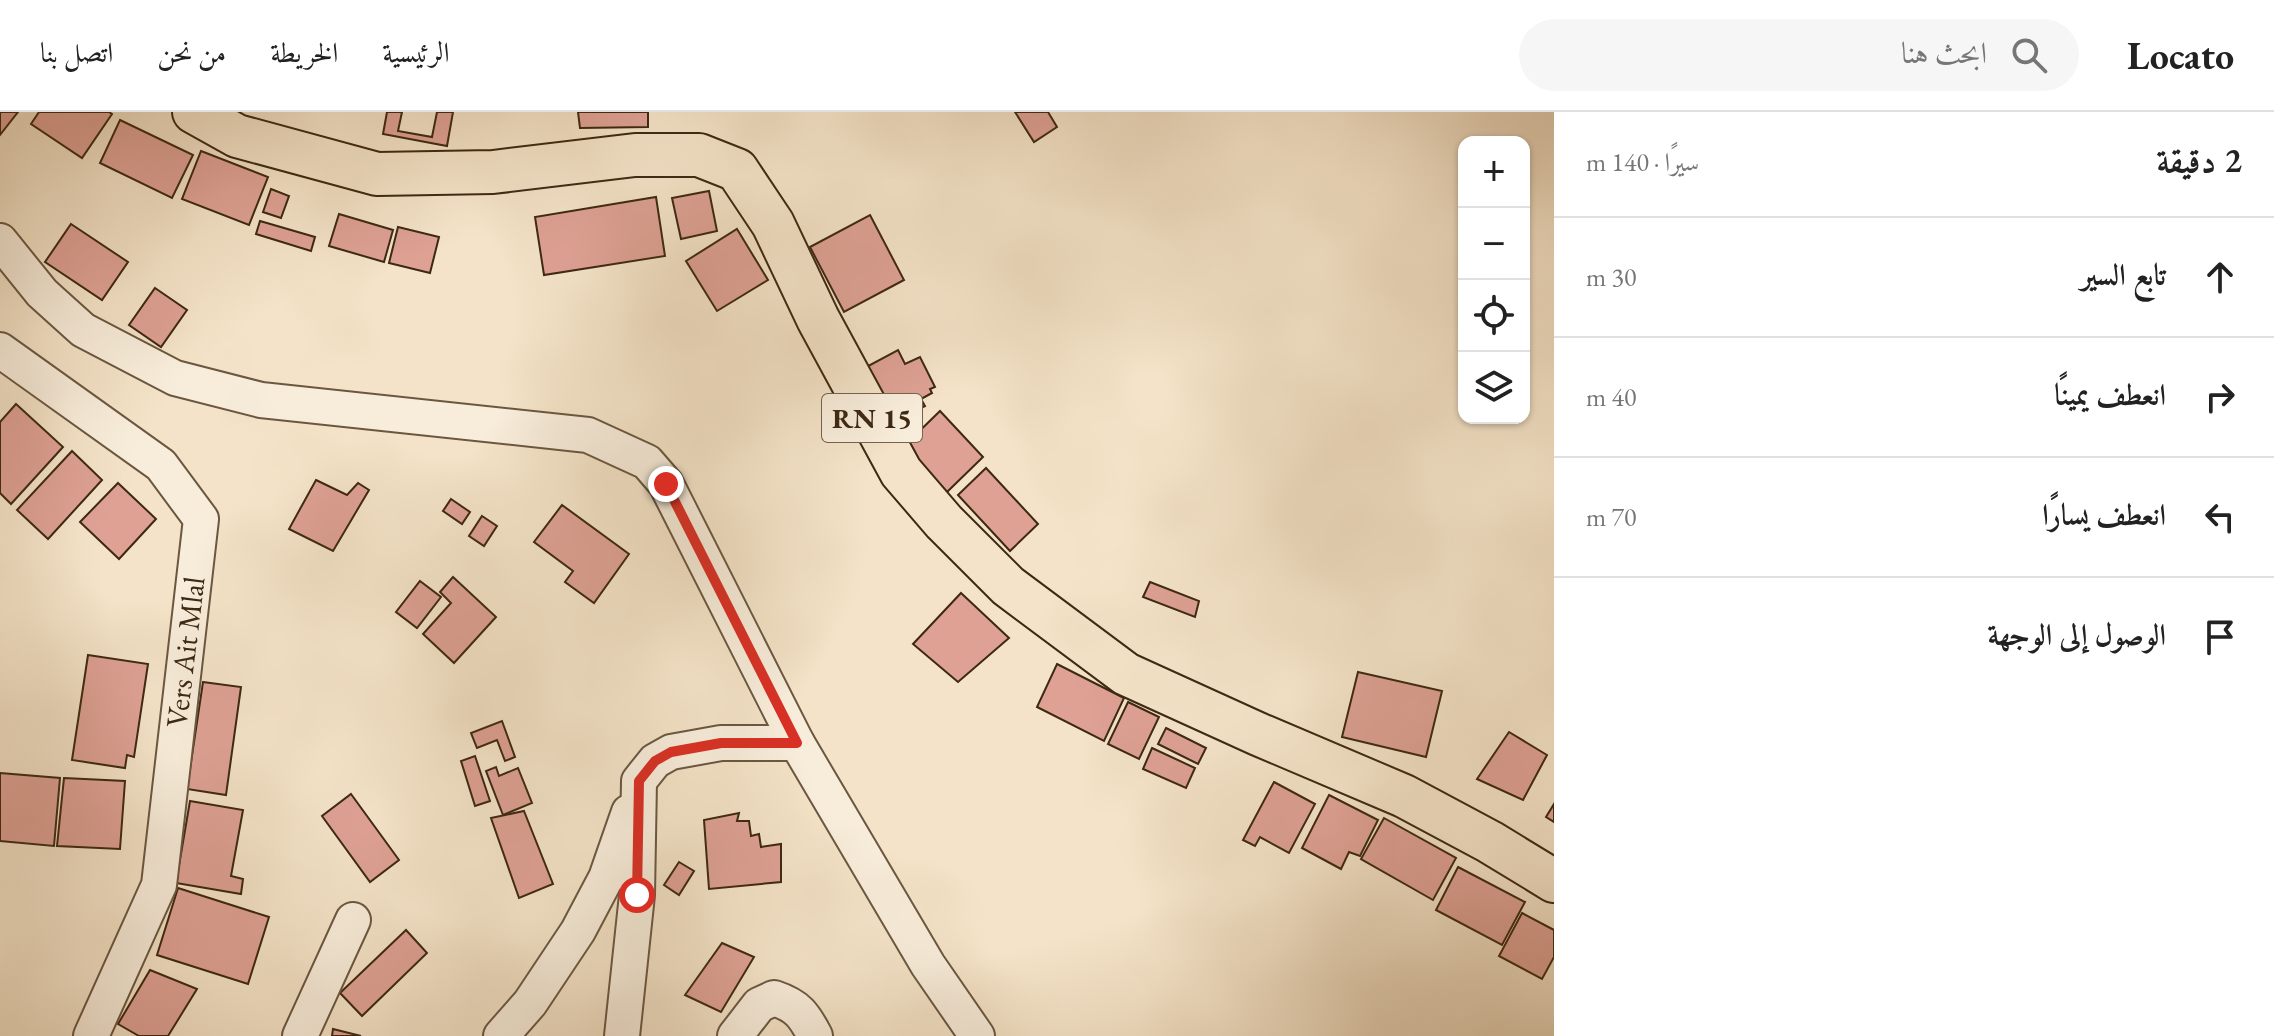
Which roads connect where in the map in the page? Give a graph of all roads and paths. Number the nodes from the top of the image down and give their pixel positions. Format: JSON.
{"nodes":[{"id":1,"x":194,"y":112,"type":"edge"},
{"id":2,"x":0,"y":241,"type":"edge"},
{"id":3,"x":0,"y":350,"type":"edge"},
{"id":4,"x":797,"y":743,"type":"junction"},
{"id":5,"x":639,"y":781,"type":"junction"},
{"id":6,"x":1554,"y":881,"type":"edge"},
{"id":7,"x":353,"y":920,"type":"dead end"},
{"id":8,"x":91,"y":1036,"type":"edge"},
{"id":9,"x":300,"y":1036,"type":"edge"},
{"id":10,"x":501,"y":1036,"type":"edge"},
{"id":11,"x":622,"y":1036,"type":"edge"},
{"id":12,"x":735,"y":1036,"type":"edge"},
{"id":13,"x":815,"y":1036,"type":"edge"},
{"id":14,"x":977,"y":1036,"type":"edge"}],
"edges":[{"from":1,"to":6,"type":"main road","number":"RN 15"},
{"from":2,"to":4,"type":"street"},
{"from":3,"to":8,"type":"street","name":"Vers Ait Mlal"},
{"from":4,"to":5,"type":"street"},
{"from":4,"to":14,"type":"street"},
{"from":5,"to":10,"type":"street"},
{"from":5,"to":11,"type":"street"},
{"from":7,"to":9,"type":"street"},
{"from":12,"to":13,"type":"street"}]}
